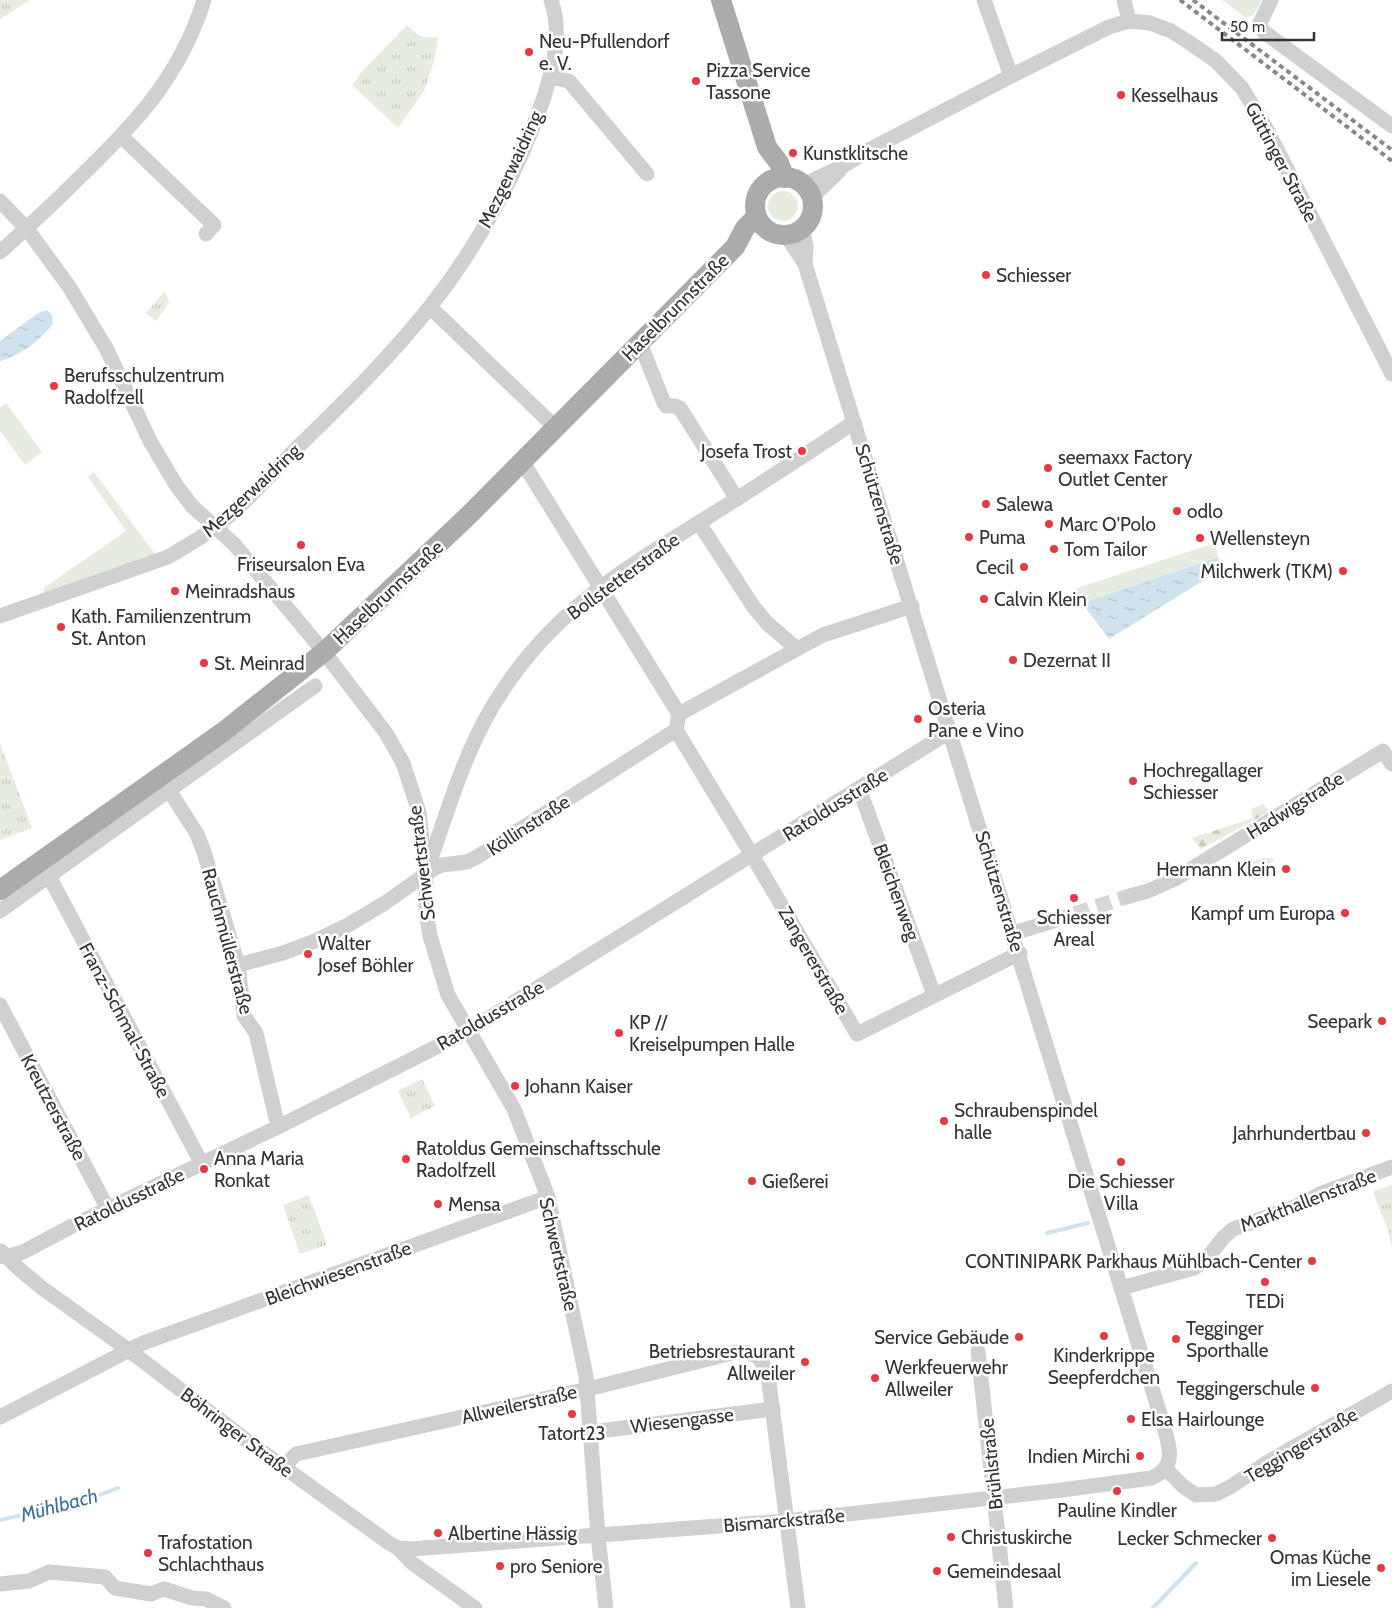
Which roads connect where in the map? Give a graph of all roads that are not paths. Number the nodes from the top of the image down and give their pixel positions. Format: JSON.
{"nodes":[{"id":1,"x":204,"y":0,"type":"edge"},
{"id":2,"x":551,"y":0,"type":"edge"},
{"id":3,"x":720,"y":0,"type":"edge"},
{"id":4,"x":984,"y":0,"type":"edge"},
{"id":5,"x":1124,"y":0,"type":"edge"},
{"id":6,"x":1271,"y":0,"type":"edge"},
{"id":7,"x":1129,"y":21,"type":"junction"},
{"id":8,"x":1011,"y":76,"type":"junction"},
{"id":9,"x":550,"y":77,"type":"junction"},
{"id":10,"x":1391,"y":122,"type":"edge"},
{"id":11,"x":122,"y":137,"type":"junction"},
{"id":12,"x":648,"y":174,"type":"dead end"},
{"id":13,"x":792,"y":186,"type":"junction"},
{"id":14,"x":0,"y":201,"type":"edge"},
{"id":15,"x":761,"y":223,"type":"junction"},
{"id":16,"x":27,"y":228,"type":"junction"},
{"id":17,"x":794,"y":232,"type":"junction"},
{"id":18,"x":206,"y":234,"type":"dead end"},
{"id":19,"x":0,"y":252,"type":"edge"},
{"id":20,"x":430,"y":307,"type":"junction"},
{"id":21,"x":640,"y":343,"type":"junction"},
{"id":22,"x":1392,"y":374,"type":"edge"},
{"id":23,"x":854,"y":422,"type":"junction"},
{"id":24,"x":556,"y":428,"type":"junction"},
{"id":25,"x":522,"y":461,"type":"junction"},
{"id":26,"x":737,"y":498,"type":"junction"},
{"id":27,"x":699,"y":523,"type":"junction"},
{"id":28,"x":216,"y":527,"type":"junction"},
{"id":29,"x":601,"y":586,"type":"junction"},
{"id":30,"x":912,"y":606,"type":"junction"},
{"id":31,"x":0,"y":616,"type":"edge"},
{"id":32,"x":797,"y":648,"type":"junction"},
{"id":33,"x":324,"y":652,"type":"junction"},
{"id":34,"x":315,"y":686,"type":"dead end"},
{"id":35,"x":679,"y":714,"type":"junction"},
{"id":36,"x":676,"y":730,"type":"junction"},
{"id":37,"x":951,"y":731,"type":"junction"},
{"id":38,"x":1392,"y":764,"type":"edge"},
{"id":39,"x":859,"y":788,"type":"junction"},
{"id":40,"x":169,"y":790,"type":"junction"},
{"id":41,"x":752,"y":855,"type":"junction"},
{"id":42,"x":426,"y":874,"type":"junction"},
{"id":43,"x":49,"y":876,"type":"junction"},
{"id":44,"x":0,"y":890,"type":"edge"},
{"id":45,"x":1126,"y":898,"type":"tunnel mouth"},
{"id":46,"x":0,"y":911,"type":"edge"},
{"id":47,"x":1052,"y":921,"type":"tunnel mouth"},
{"id":48,"x":1014,"y":933,"type":"junction"},
{"id":49,"x":1020,"y":953,"type":"junction"},
{"id":50,"x":238,"y":965,"type":"junction"},
{"id":51,"x":934,"y":995,"type":"junction"},
{"id":52,"x":0,"y":1004,"type":"edge"},
{"id":53,"x":468,"y":1031,"type":"junction"},
{"id":54,"x":278,"y":1128,"type":"junction"},
{"id":55,"x":202,"y":1164,"type":"junction"},
{"id":56,"x":1392,"y":1167,"type":"edge"},
{"id":57,"x":548,"y":1197,"type":"junction"},
{"id":58,"x":108,"y":1209,"type":"junction"},
{"id":59,"x":2,"y":1254,"type":"edge"},
{"id":60,"x":1121,"y":1288,"type":"junction"},
{"id":61,"x":130,"y":1351,"type":"junction"},
{"id":62,"x":978,"y":1351,"type":"dead end"},
{"id":63,"x":588,"y":1389,"type":"junction"},
{"id":64,"x":1392,"y":1392,"type":"edge"},
{"id":65,"x":773,"y":1409,"type":"junction"},
{"id":66,"x":0,"y":1418,"type":"edge"},
{"id":67,"x":591,"y":1432,"type":"junction"},
{"id":68,"x":284,"y":1467,"type":"junction"},
{"id":69,"x":1166,"y":1469,"type":"junction"},
{"id":70,"x":995,"y":1498,"type":"junction"},
{"id":71,"x":786,"y":1522,"type":"junction"},
{"id":72,"x":598,"y":1536,"type":"junction"},
{"id":73,"x":398,"y":1548,"type":"junction"},
{"id":74,"x":0,"y":1584,"type":"edge"},
{"id":75,"x":191,"y":1603,"type":"edge"},
{"id":76,"x":224,"y":1608,"type":"edge"},
{"id":77,"x":475,"y":1608,"type":"edge"},
{"id":78,"x":606,"y":1608,"type":"edge"},
{"id":79,"x":798,"y":1608,"type":"edge"},
{"id":80,"x":1006,"y":1608,"type":"edge"}],
"edges":[{"from":1,"to":11,"type":"street"},
{"from":2,"to":9,"type":"street","name":"Mezgerwaidring"},
{"from":3,"to":13,"type":"main road"},
{"from":4,"to":8,"type":"street"},
{"from":5,"to":7,"type":"street"},
{"from":6,"to":10,"type":"street"},
{"from":7,"to":8,"type":"street"},
{"from":7,"to":22,"type":"street","name":"Güttinger Straße"},
{"from":8,"to":13,"type":"street"},
{"from":9,"to":12,"type":"street"},
{"from":9,"to":20,"type":"street","name":"Mezgerwaidring"},
{"from":11,"to":16,"type":"street"},
{"from":11,"to":18,"type":"street"},
{"from":13,"to":15,"type":"main road"},
{"from":13,"to":17,"type":"main road"},
{"from":14,"to":16,"type":"street","name":"Schwertstraße"},
{"from":15,"to":17,"type":"main road"},
{"from":15,"to":21,"type":"main road","name":"Haselbrunnstraße"},
{"from":16,"to":19,"type":"street"},
{"from":16,"to":28,"type":"street","name":"Schwertstraße"},
{"from":17,"to":23,"type":"street","name":"Schützenstraße"},
{"from":20,"to":24,"type":"street"},
{"from":20,"to":28,"type":"street","name":"Mezgerwaidring"},
{"from":21,"to":24,"type":"main road","name":"Haselbrunnstraße"},
{"from":21,"to":26,"type":"street"},
{"from":23,"to":26,"type":"street","name":"Bollstetterstraße"},
{"from":23,"to":30,"type":"street","name":"Schützenstraße"},
{"from":24,"to":25,"type":"main road","name":"Haselbrunnstraße"},
{"from":25,"to":29,"type":"street"},
{"from":25,"to":33,"type":"main road","name":"Haselbrunnstraße"},
{"from":26,"to":27,"type":"street","name":"Bollstetterstraße"},
{"from":27,"to":29,"type":"street","name":"Bollstetterstraße"},
{"from":27,"to":32,"type":"street"},
{"from":28,"to":31,"type":"street","name":"Mezgerwaidring"},
{"from":28,"to":33,"type":"street","name":"Schwertstraße"},
{"from":29,"to":35,"type":"street"},
{"from":29,"to":42,"type":"street","name":"Bollstetterstraße"},
{"from":30,"to":32,"type":"street"},
{"from":30,"to":37,"type":"street","name":"Schützenstraße"},
{"from":32,"to":35,"type":"street"},
{"from":33,"to":42,"type":"street","name":"Schwertstraße"},
{"from":33,"to":44,"type":"main road","name":"Haselbrunnstraße"},
{"from":34,"to":40,"type":"street"},
{"from":35,"to":36,"type":"street"},
{"from":36,"to":41,"type":"street","name":"Zangererstraße"},
{"from":36,"to":42,"type":"street","name":"Köllinstraße"},
{"from":37,"to":39,"type":"street","name":"Ratoldusstraße"},
{"from":37,"to":48,"type":"street","name":"Schützenstraße"},
{"from":38,"to":45,"type":"street","name":"Hadwigstraße"},
{"from":39,"to":41,"type":"street","name":"Ratoldusstraße"},
{"from":39,"to":51,"type":"street","name":"Bleichenweg"},
{"from":40,"to":43,"type":"street"},
{"from":40,"to":50,"type":"street","name":"Rauchmüllerstraße"},
{"from":41,"to":51,"type":"street","name":"Zangererstraße"},
{"from":41,"to":53,"type":"street","name":"Ratoldusstraße"},
{"from":42,"to":50,"type":"street","name":"Köllinstraße"},
{"from":42,"to":53,"type":"street","name":"Schwertstraße"},
{"from":43,"to":46,"type":"street"},
{"from":43,"to":55,"type":"street","name":"Franz-Schmal-Straße"},
{"from":47,"to":48,"type":"street"},
{"from":48,"to":49,"type":"street","name":"Schützenstraße"},
{"from":49,"to":51,"type":"street","name":"Zangererstraße"},
{"from":49,"to":60,"type":"street","name":"Schützenstraße"},
{"from":50,"to":54,"type":"street","name":"Rauchmüllerstraße"},
{"from":52,"to":58,"type":"street","name":"Kreutzerstraße"},
{"from":53,"to":54,"type":"street","name":"Ratoldusstraße"},
{"from":53,"to":57,"type":"street","name":"Schwertstraße"},
{"from":54,"to":55,"type":"street","name":"Ratoldusstraße"},
{"from":55,"to":58,"type":"street","name":"Ratoldusstraße"},
{"from":56,"to":60,"type":"street","name":"Markthallenstraße"},
{"from":57,"to":61,"type":"street","name":"Bleichwiesenstraße"},
{"from":57,"to":63,"type":"street","name":"Schwertstraße"},
{"from":58,"to":59,"type":"street","name":"Ratoldusstraße"},
{"from":59,"to":61,"type":"street","name":"Böhringer Straße"},
{"from":60,"to":69,"type":"street","name":"Schützenstraße"},
{"from":61,"to":66,"type":"street","name":"Bleichwiesenstraße"},
{"from":61,"to":68,"type":"street","name":"Böhringer Straße"},
{"from":62,"to":70,"type":"street","name":"Brühlstraße"},
{"from":63,"to":65,"type":"street","name":"Allweilerstraße"},
{"from":63,"to":67,"type":"street","name":"Schwertstraße"},
{"from":63,"to":68,"type":"street","name":"Allweilerstraße"},
{"from":64,"to":69,"type":"street","name":"Teggingerstraße"},
{"from":65,"to":67,"type":"street","name":"Wiesengasse"},
{"from":65,"to":71,"type":"street"},
{"from":67,"to":72,"type":"street","name":"Schwertstraße"},
{"from":68,"to":73,"type":"street","name":"Böhringer Straße"},
{"from":69,"to":70,"type":"street","name":"Bismarckstraße"},
{"from":70,"to":71,"type":"street","name":"Bismarckstraße"},
{"from":70,"to":80,"type":"street","name":"Brühlstraße"},
{"from":71,"to":72,"type":"street","name":"Bismarckstraße"},
{"from":71,"to":79,"type":"street"},
{"from":72,"to":73,"type":"street","name":"Bismarckstraße"},
{"from":72,"to":78,"type":"street","name":"Schwertstraße"},
{"from":73,"to":77,"type":"street","name":"Böhringer Straße"},
{"from":74,"to":75,"type":"street"},
{"from":75,"to":76,"type":"street"}]}
